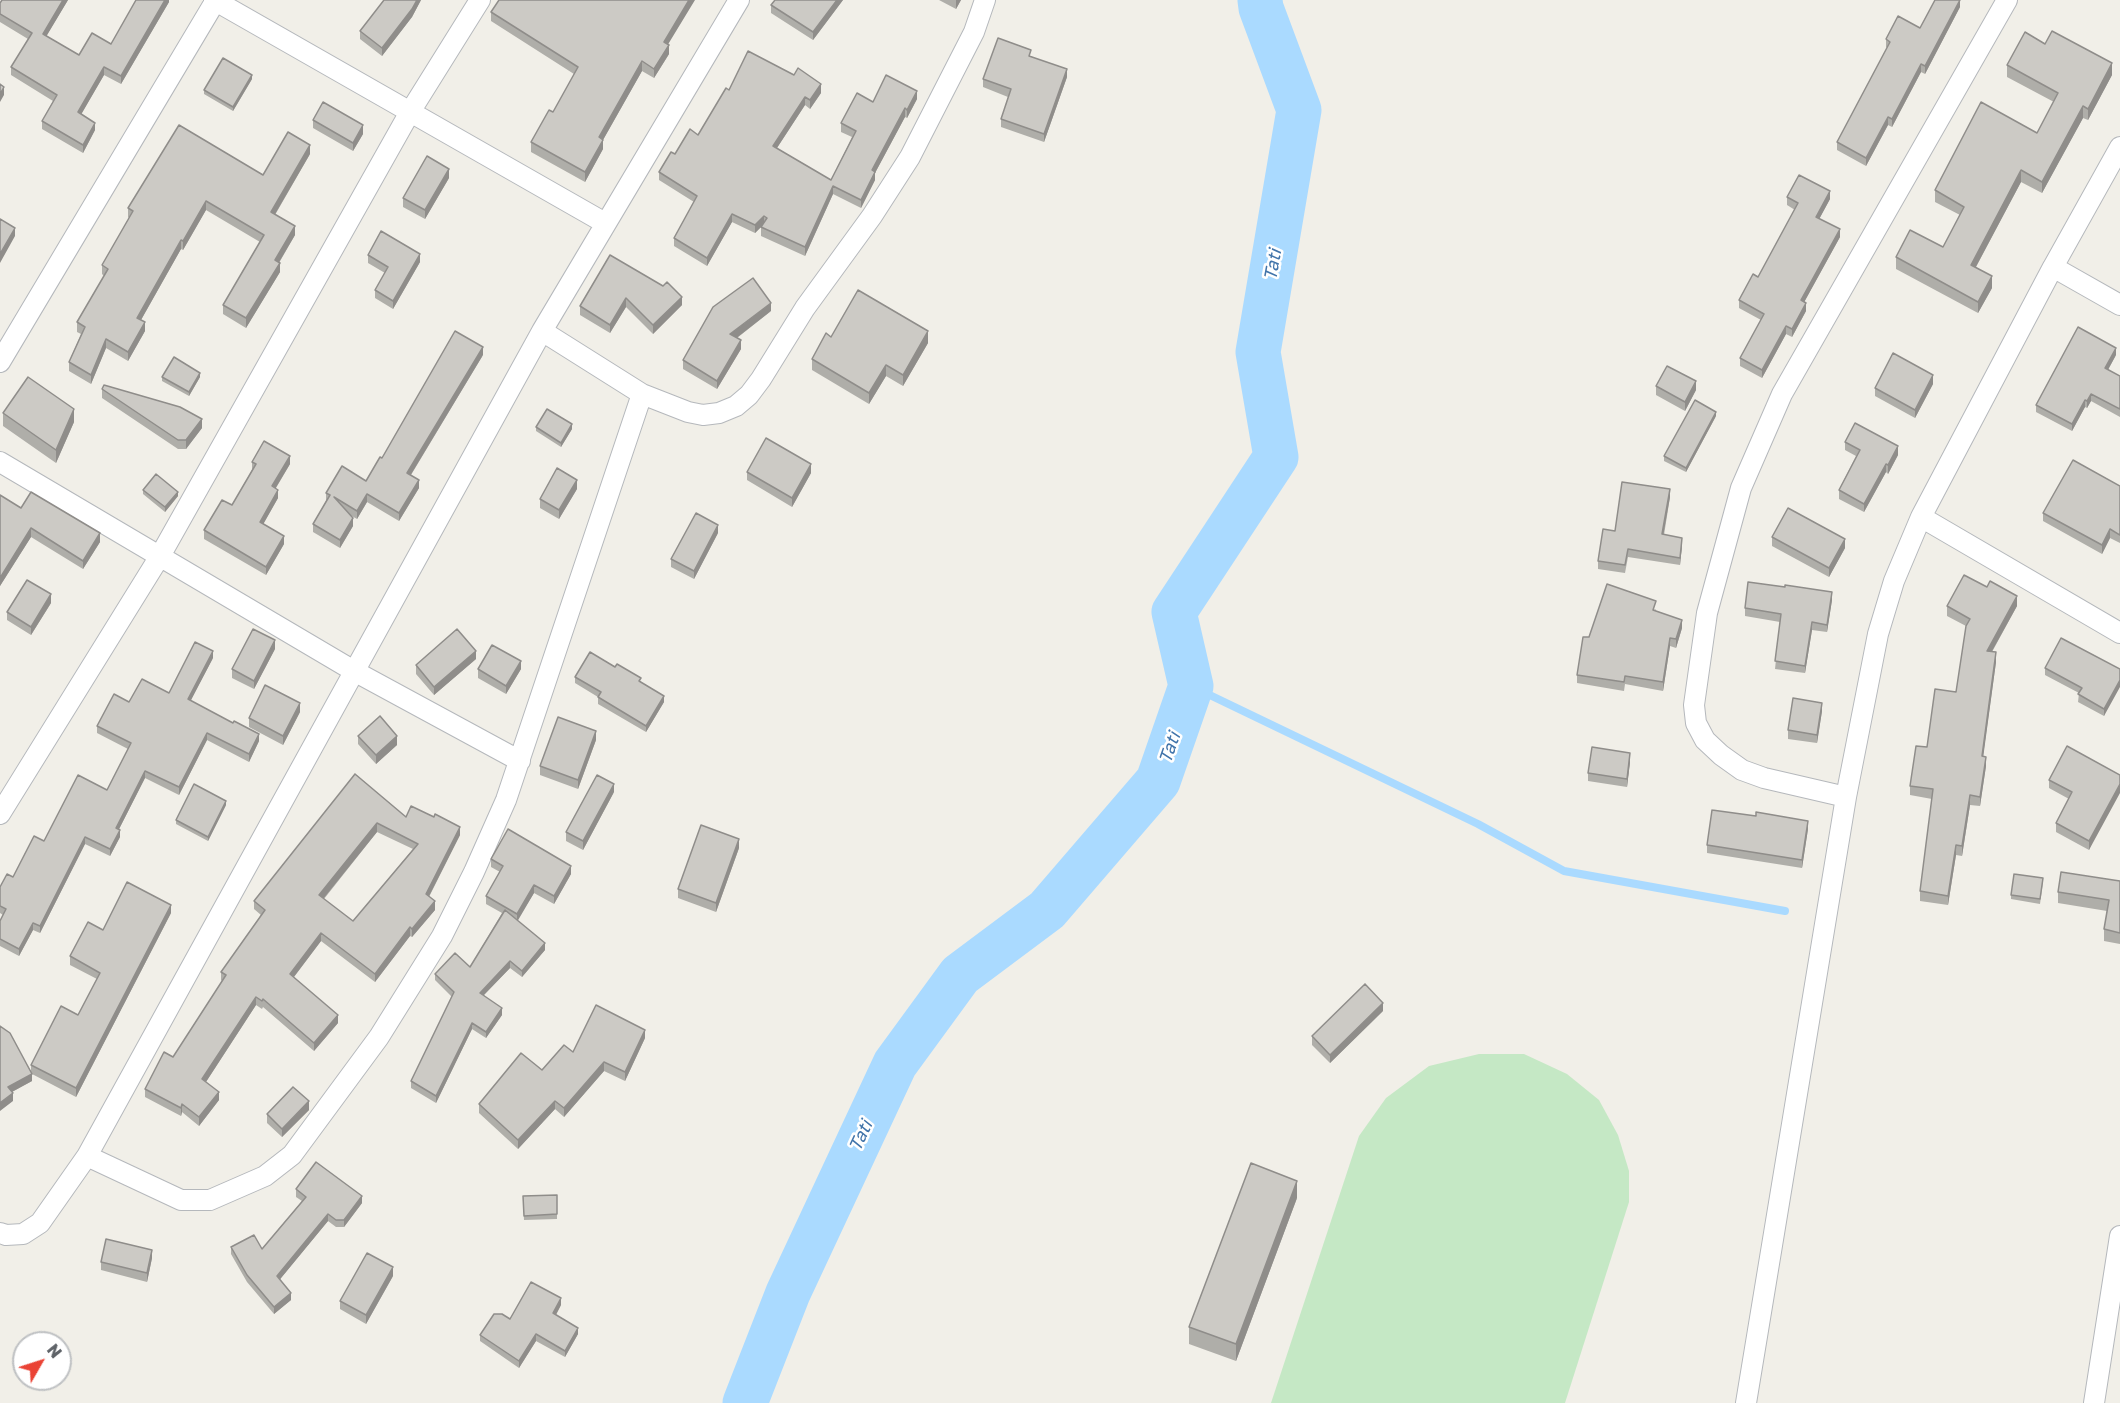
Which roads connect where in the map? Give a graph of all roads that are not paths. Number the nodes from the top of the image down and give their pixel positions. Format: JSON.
{"nodes":[{"id":1,"x":216,"y":0,"type":"edge"},
{"id":2,"x":480,"y":0,"type":"edge"},
{"id":3,"x":739,"y":0,"type":"edge"},
{"id":4,"x":985,"y":0,"type":"edge"},
{"id":5,"x":2007,"y":0,"type":"edge"},
{"id":6,"x":410,"y":112,"type":"junction"},
{"id":7,"x":2120,"y":147,"type":"edge"},
{"id":8,"x":605,"y":223,"type":"junction"},
{"id":9,"x":2053,"y":267,"type":"junction"},
{"id":10,"x":2120,"y":305,"type":"edge"},
{"id":11,"x":542,"y":332,"type":"junction"},
{"id":12,"x":0,"y":362,"type":"edge"},
{"id":13,"x":642,"y":394,"type":"junction"},
{"id":14,"x":0,"y":462,"type":"edge"},
{"id":15,"x":1921,"y":518,"type":"junction"},
{"id":16,"x":160,"y":556,"type":"junction"},
{"id":17,"x":2120,"y":633,"type":"edge"},
{"id":18,"x":354,"y":671,"type":"junction"},
{"id":19,"x":520,"y":762,"type":"junction"},
{"id":20,"x":1846,"y":797,"type":"junction"},
{"id":21,"x":0,"y":813,"type":"edge"},
{"id":22,"x":87,"y":1156,"type":"junction"},
{"id":23,"x":0,"y":1233,"type":"edge"},
{"id":24,"x":2120,"y":1236,"type":"edge"},
{"id":25,"x":1746,"y":1403,"type":"edge"},
{"id":26,"x":2094,"y":1403,"type":"edge"}],
"edges":[{"from":1,"to":6,"type":"street"},
{"from":1,"to":12,"type":"street"},
{"from":2,"to":6,"type":"street"},
{"from":3,"to":8,"type":"street"},
{"from":4,"to":13,"type":"street"},
{"from":5,"to":20,"type":"street"},
{"from":6,"to":8,"type":"street"},
{"from":6,"to":16,"type":"street"},
{"from":7,"to":9,"type":"street"},
{"from":8,"to":11,"type":"street"},
{"from":9,"to":10,"type":"street"},
{"from":9,"to":15,"type":"street"},
{"from":11,"to":13,"type":"street"},
{"from":11,"to":18,"type":"street"},
{"from":13,"to":19,"type":"street"},
{"from":14,"to":16,"type":"street"},
{"from":15,"to":17,"type":"street"},
{"from":15,"to":20,"type":"street"},
{"from":16,"to":18,"type":"street"},
{"from":16,"to":21,"type":"street"},
{"from":18,"to":19,"type":"street"},
{"from":18,"to":22,"type":"street"},
{"from":19,"to":22,"type":"street"},
{"from":20,"to":25,"type":"street"},
{"from":22,"to":23,"type":"street"},
{"from":24,"to":26,"type":"street"}]}
